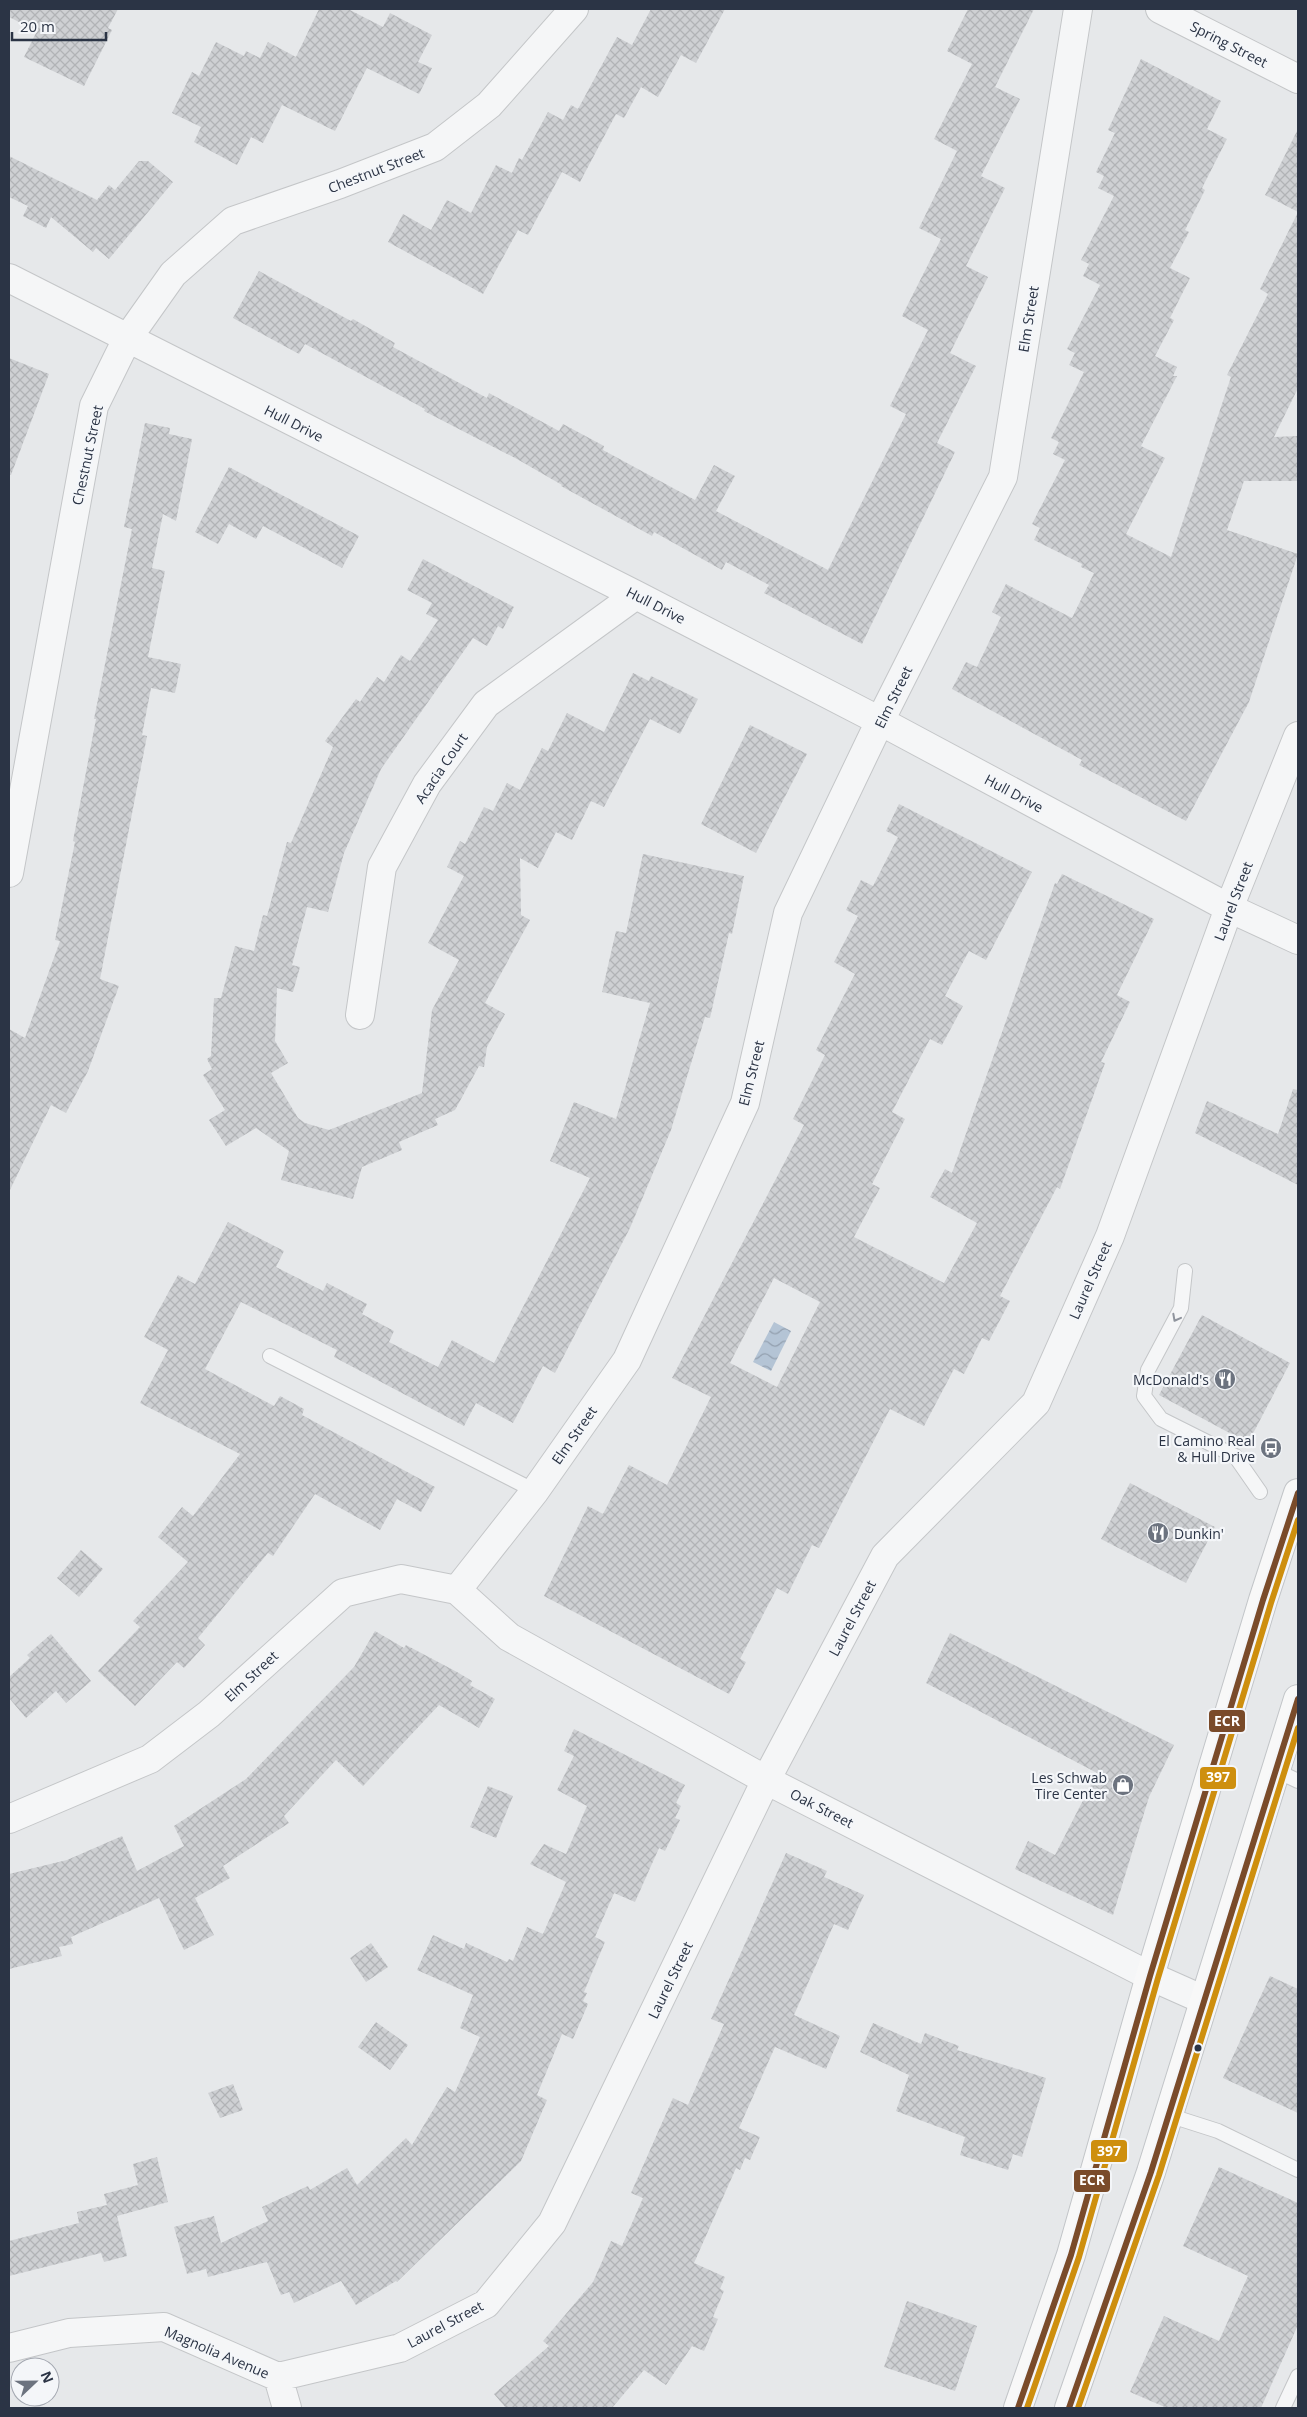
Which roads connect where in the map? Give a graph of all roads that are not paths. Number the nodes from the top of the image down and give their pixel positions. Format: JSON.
{"nodes":[{"id":1,"x":574,"y":9,"type":"edge"},
{"id":2,"x":1078,"y":9,"type":"edge"},
{"id":3,"x":1160,"y":9,"type":"edge"},
{"id":4,"x":1298,"y":79,"type":"edge"},
{"id":5,"x":9,"y":278,"type":"edge"},
{"id":6,"x":126,"y":339,"type":"junction"},
{"id":7,"x":636,"y":595,"type":"junction"},
{"id":8,"x":880,"y":721,"type":"junction"},
{"id":9,"x":1298,"y":736,"type":"edge"},
{"id":10,"x":9,"y":873,"type":"edge"},
{"id":11,"x":1229,"y":908,"type":"junction"},
{"id":12,"x":1298,"y":940,"type":"edge"},
{"id":13,"x":360,"y":1015,"type":"dead end"},
{"id":14,"x":1185,"y":1271,"type":"dead end"},
{"id":15,"x":270,"y":1356,"type":"dead end"},
{"id":16,"x":536,"y":1491,"type":"junction"},
{"id":17,"x":1260,"y":1492,"type":"dead end"},
{"id":18,"x":1298,"y":1493,"type":"edge"},
{"id":19,"x":457,"y":1590,"type":"junction"},
{"id":20,"x":1298,"y":1699,"type":"edge"},
{"id":21,"x":1287,"y":1776,"type":"edge"},
{"id":22,"x":766,"y":1780,"type":"junction"},
{"id":23,"x":9,"y":1819,"type":"edge"},
{"id":24,"x":1150,"y":1976,"type":"junction"},
{"id":25,"x":1204,"y":2000,"type":"junction"},
{"id":26,"x":1168,"y":2115,"type":"junction"},
{"id":27,"x":1298,"y":2170,"type":"edge"},
{"id":28,"x":9,"y":2348,"type":"edge"},
{"id":29,"x":1298,"y":2376,"type":"edge"},
{"id":30,"x":278,"y":2377,"type":"junction"},
{"id":31,"x":287,"y":2408,"type":"edge"},
{"id":32,"x":1018,"y":2408,"type":"edge"},
{"id":33,"x":1069,"y":2408,"type":"edge"},
{"id":34,"x":1283,"y":2408,"type":"edge"}],
"edges":[{"from":1,"to":6,"type":"street","name":"Chestnut Street"},
{"from":2,"to":8,"type":"street","name":"Elm Street"},
{"from":3,"to":4,"type":"street","name":"Spring Street"},
{"from":5,"to":6,"type":"street","name":"Hull Drive"},
{"from":6,"to":7,"type":"street","name":"Hull Drive"},
{"from":6,"to":10,"type":"street","name":"Chestnut Street"},
{"from":7,"to":8,"type":"street","name":"Hull Drive"},
{"from":7,"to":13,"type":"street","name":"Acacia Court"},
{"from":8,"to":11,"type":"street","name":"Hull Drive"},
{"from":8,"to":16,"type":"street","name":"Elm Street"},
{"from":9,"to":11,"type":"street","name":"Laurel Street"},
{"from":11,"to":12,"type":"street","name":"Hull Drive"},
{"from":11,"to":22,"type":"street","name":"Laurel Street"},
{"from":14,"to":17,"type":"lane","one_way":true},
{"from":15,"to":16,"type":"lane"},
{"from":16,"to":19,"type":"street","name":"Elm Street"},
{"from":18,"to":24,"type":"main road"},
{"from":19,"to":22,"type":"street","name":"Oak Street"},
{"from":19,"to":23,"type":"street","name":"Elm Street"},
{"from":20,"to":21,"type":"main road"},
{"from":21,"to":25,"type":"main road"},
{"from":22,"to":24,"type":"street","name":"Oak Street"},
{"from":22,"to":30,"type":"street","name":"Laurel Street"},
{"from":24,"to":25,"type":"street","name":"Oak Street"},
{"from":24,"to":32,"type":"main road"},
{"from":25,"to":26,"type":"main road"},
{"from":26,"to":27,"type":"lane"},
{"from":26,"to":33,"type":"main road"},
{"from":28,"to":30,"type":"street","name":"Magnolia Avenue"},
{"from":29,"to":34,"type":"lane"},
{"from":30,"to":31,"type":"street"}]}
